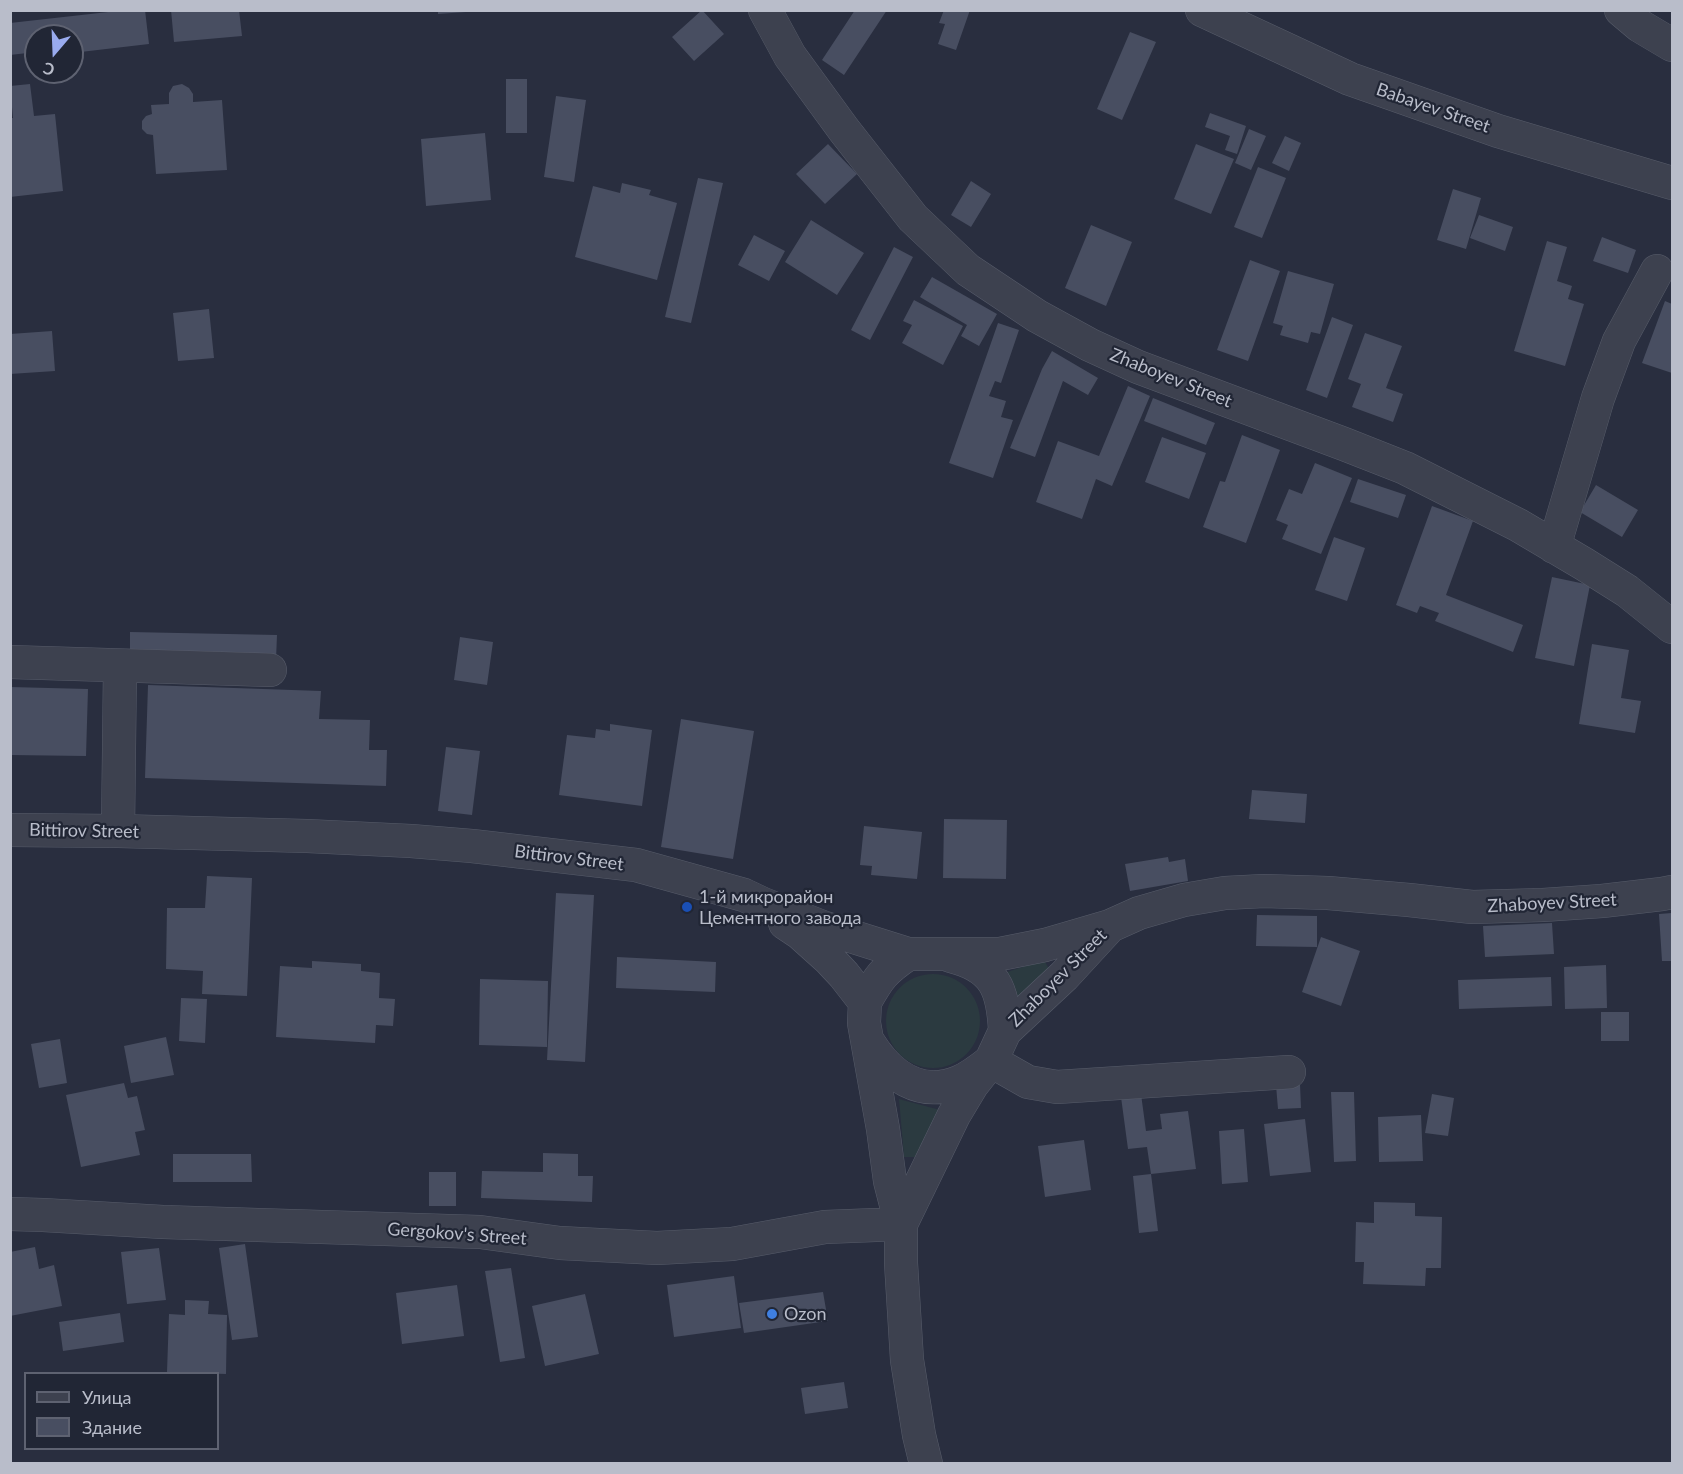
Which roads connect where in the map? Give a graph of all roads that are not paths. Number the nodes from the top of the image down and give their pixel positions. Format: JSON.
{"nodes":[{"id":1,"x":765,"y":10,"type":"edge"},
{"id":2,"x":1202,"y":10,"type":"edge"},
{"id":3,"x":1621,"y":10,"type":"edge"},
{"id":4,"x":1672,"y":45,"type":"edge"},
{"id":5,"x":1672,"y":183,"type":"edge"},
{"id":6,"x":1657,"y":271,"type":"dead end"},
{"id":7,"x":1554,"y":547,"type":"junction"},
{"id":8,"x":1672,"y":627,"type":"edge"},
{"id":9,"x":10,"y":662,"type":"edge"},
{"id":10,"x":120,"y":667,"type":"junction"},
{"id":11,"x":270,"y":670,"type":"dead end"},
{"id":12,"x":10,"y":830,"type":"edge"},
{"id":13,"x":118,"y":831,"type":"junction"},
{"id":14,"x":1672,"y":891,"type":"edge"},
{"id":15,"x":763,"y":904,"type":"junction"},
{"id":16,"x":1110,"y":926,"type":"junction"},
{"id":17,"x":943,"y":953,"type":"junction"},
{"id":18,"x":908,"y":954,"type":"junction"},
{"id":19,"x":865,"y":1002,"type":"junction"},
{"id":20,"x":1005,"y":1031,"type":"junction"},
{"id":21,"x":869,"y":1043,"type":"junction"},
{"id":22,"x":991,"y":1061,"type":"junction"},
{"id":23,"x":1289,"y":1072,"type":"dead end"},
{"id":24,"x":10,"y":1214,"type":"edge"},
{"id":25,"x":902,"y":1224,"type":"junction"},
{"id":26,"x":926,"y":1464,"type":"edge"}],
"edges":[{"from":1,"to":7,"type":"street","name":"Zhaboyev Street"},
{"from":2,"to":5,"type":"street","name":"Babayev Street"},
{"from":3,"to":4,"type":"street"},
{"from":6,"to":7,"type":"street"},
{"from":7,"to":8,"type":"street","name":"Zhaboyev Street"},
{"from":9,"to":10,"type":"street"},
{"from":10,"to":11,"type":"street"},
{"from":10,"to":13,"type":"street"},
{"from":12,"to":13,"type":"street","name":"Bittirov Street"},
{"from":13,"to":15,"type":"street","name":"Bittirov Street"},
{"from":14,"to":16,"type":"street","name":"Zhaboyev Street"},
{"from":15,"to":18,"type":"street","name":"Bittirov Street"},
{"from":15,"to":19,"type":"street"},
{"from":16,"to":17,"type":"street","name":"Bittirov Street"},
{"from":16,"to":20,"type":"street","name":"Zhaboyev Street"},
{"from":17,"to":18,"type":"street","name":"Bittirov Street"},
{"from":17,"to":20,"type":"street"},
{"from":18,"to":19,"type":"street"},
{"from":19,"to":21,"type":"street"},
{"from":20,"to":22,"type":"street","name":"Zhaboyev Street"},
{"from":21,"to":22,"type":"street"},
{"from":21,"to":25,"type":"street"},
{"from":22,"to":23,"type":"street"},
{"from":22,"to":25,"type":"street","name":"Zhaboyev Street"},
{"from":24,"to":25,"type":"street","name":"Gergokov's Street"},
{"from":25,"to":26,"type":"street","name":"Zhaboyev Street"}]}
